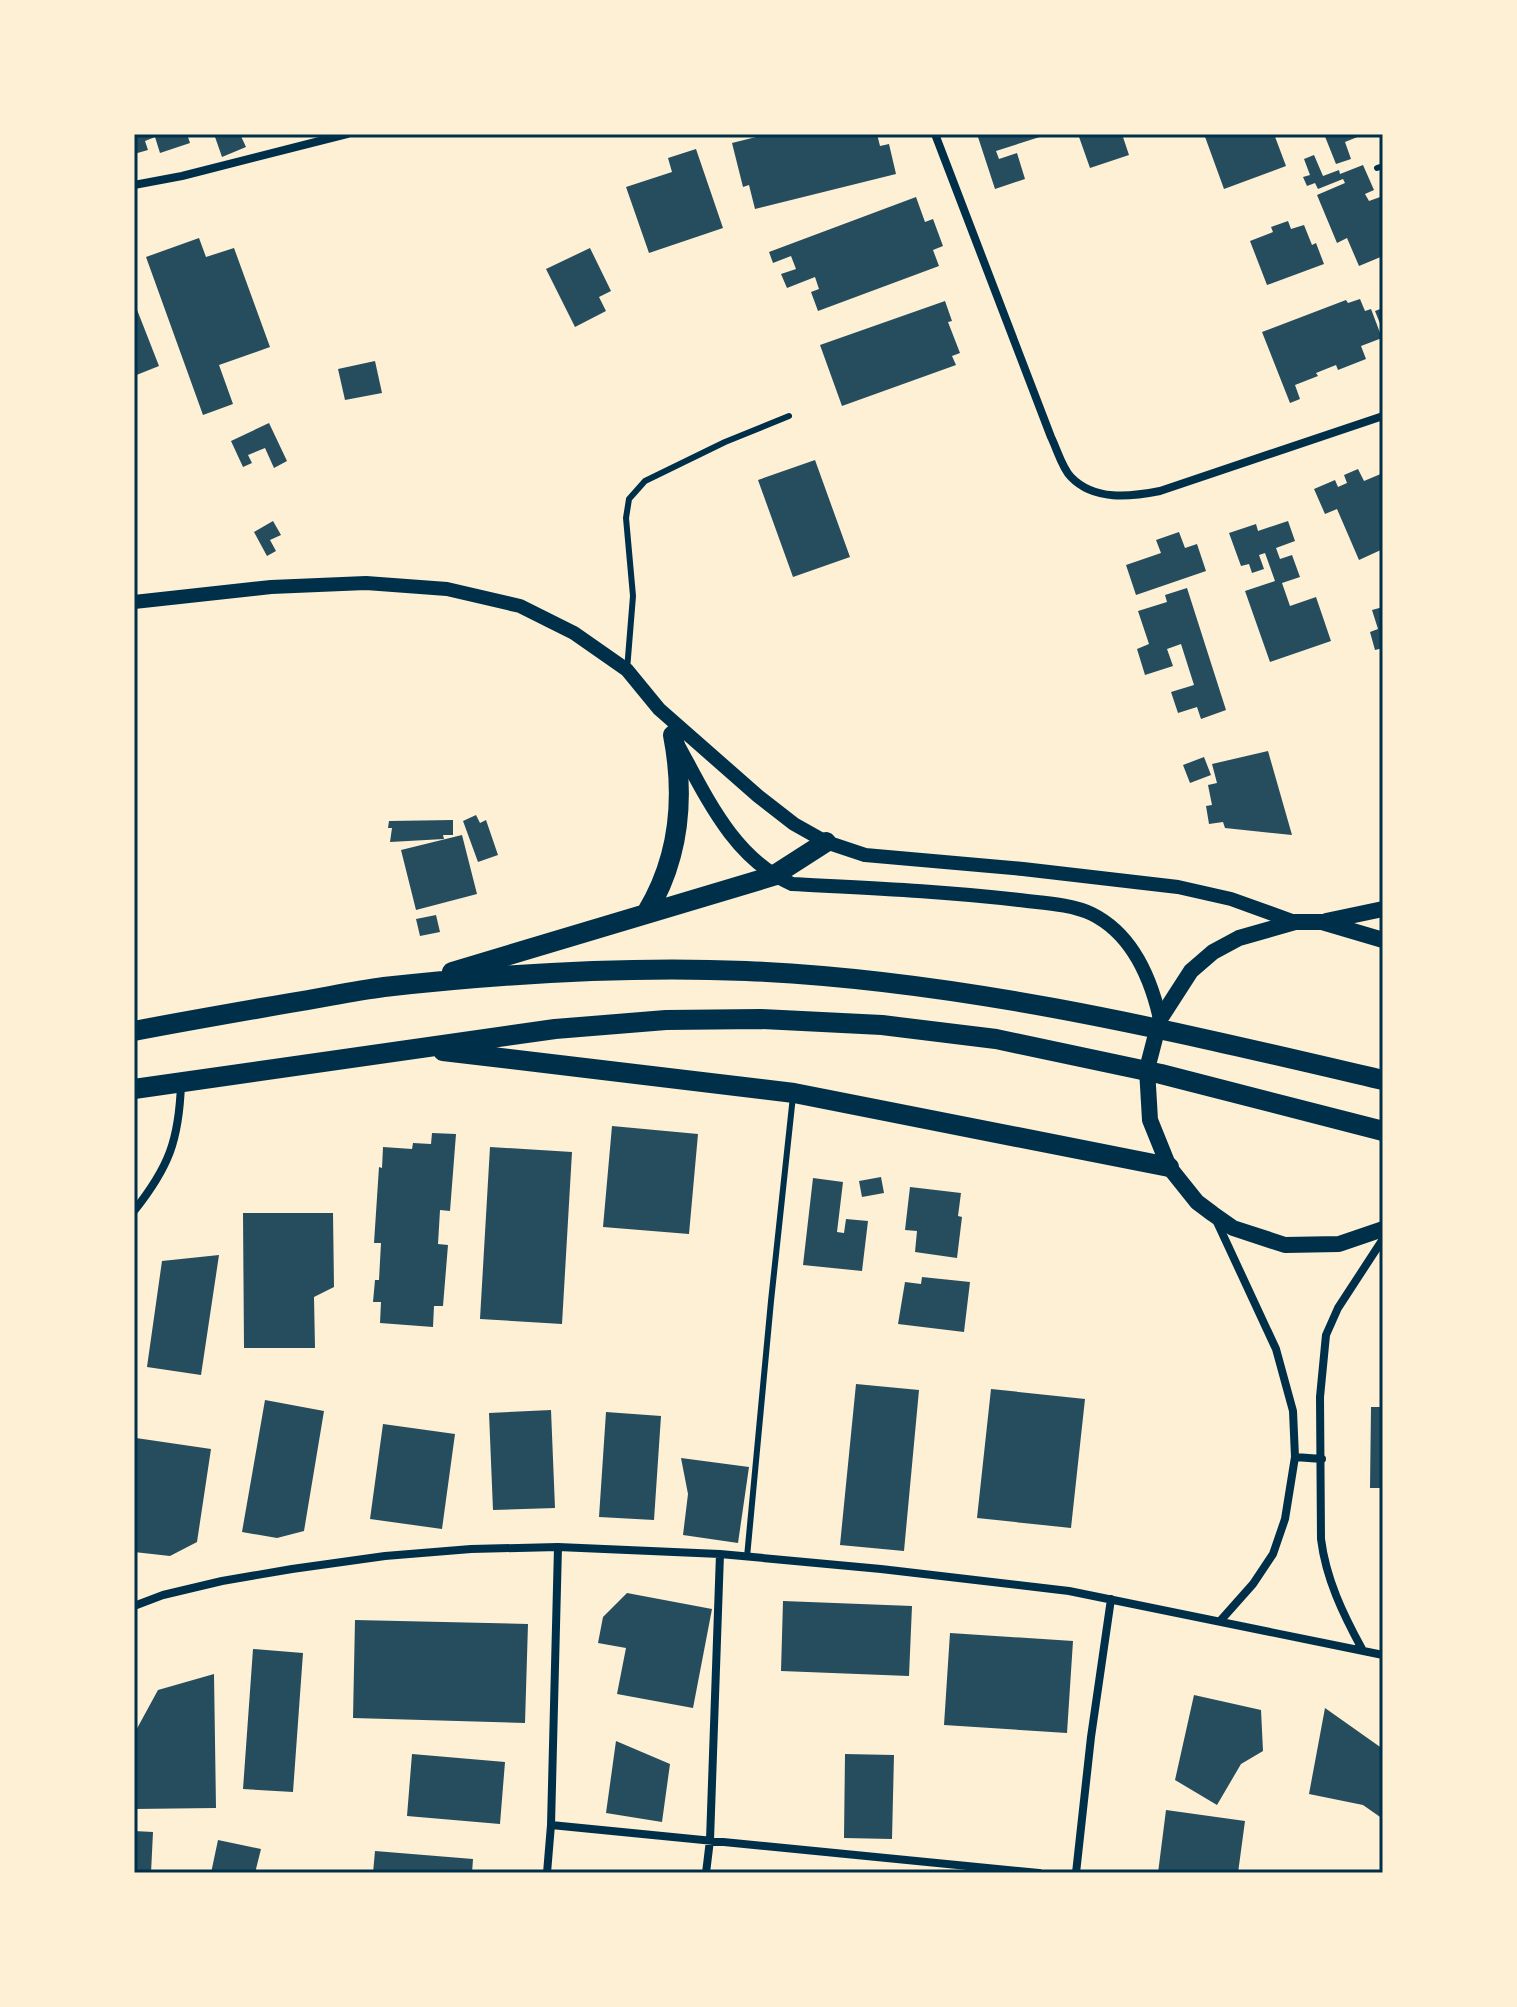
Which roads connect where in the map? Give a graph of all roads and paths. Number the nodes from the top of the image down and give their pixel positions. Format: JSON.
{"nodes":[{"id":1,"x":347,"y":134,"type":"edge"},
{"id":2,"x":935,"y":134,"type":"edge"},
{"id":3,"x":134,"y":185,"type":"edge"},
{"id":4,"x":789,"y":416,"type":"dead end"},
{"id":5,"x":1383,"y":416,"type":"edge"},
{"id":6,"x":134,"y":602,"type":"edge"},
{"id":7,"x":627,"y":670,"type":"junction"},
{"id":8,"x":659,"y":709,"type":"junction"},
{"id":9,"x":673,"y":735,"type":"junction"},
{"id":10,"x":826,"y":842,"type":"junction"},
{"id":11,"x":773,"y":876,"type":"junction"},
{"id":12,"x":1383,"y":909,"type":"edge"},
{"id":13,"x":647,"y":912,"type":"junction"},
{"id":14,"x":1295,"y":922,"type":"junction"},
{"id":15,"x":1322,"y":922,"type":"junction"},
{"id":16,"x":1383,"y":940,"type":"edge"},
{"id":17,"x":382,"y":988,"type":"junction"},
{"id":18,"x":1160,"y":1019,"type":"junction"},
{"id":19,"x":134,"y":1031,"type":"edge"},
{"id":20,"x":415,"y":1048,"type":"junction"},
{"id":21,"x":1383,"y":1080,"type":"edge"},
{"id":22,"x":181,"y":1082,"type":"junction"},
{"id":23,"x":134,"y":1089,"type":"edge"},
{"id":24,"x":794,"y":1093,"type":"junction"},
{"id":25,"x":1383,"y":1131,"type":"edge"},
{"id":26,"x":1169,"y":1167,"type":"junction"},
{"id":27,"x":134,"y":1211,"type":"edge"},
{"id":28,"x":1213,"y":1214,"type":"junction"},
{"id":29,"x":1383,"y":1229,"type":"edge"},
{"id":30,"x":1383,"y":1239,"type":"edge"},
{"id":31,"x":1295,"y":1457,"type":"junction"},
{"id":32,"x":1322,"y":1459,"type":"junction"},
{"id":33,"x":558,"y":1547,"type":"junction"},
{"id":34,"x":720,"y":1554,"type":"junction"},
{"id":35,"x":747,"y":1557,"type":"junction"},
{"id":36,"x":1111,"y":1599,"type":"junction"},
{"id":37,"x":134,"y":1606,"type":"edge"},
{"id":38,"x":1221,"y":1620,"type":"junction"},
{"id":39,"x":1362,"y":1649,"type":"junction"},
{"id":40,"x":1383,"y":1655,"type":"edge"},
{"id":41,"x":551,"y":1825,"type":"junction"},
{"id":42,"x":710,"y":1840,"type":"junction"},
{"id":43,"x":547,"y":1873,"type":"edge"},
{"id":44,"x":706,"y":1873,"type":"edge"},
{"id":45,"x":1039,"y":1873,"type":"edge"},
{"id":46,"x":1076,"y":1873,"type":"edge"}],
"edges":[{"from":1,"to":3,"type":"street"},
{"from":2,"to":5,"type":"street"},
{"from":4,"to":7,"type":"lane"},
{"from":6,"to":7,"type":"street"},
{"from":7,"to":8,"type":"street"},
{"from":8,"to":9,"type":"street"},
{"from":8,"to":10,"type":"street"},
{"from":9,"to":11,"type":"street"},
{"from":9,"to":13,"type":"main road"},
{"from":10,"to":11,"type":"main road"},
{"from":10,"to":14,"type":"street"},
{"from":11,"to":13,"type":"main road"},
{"from":11,"to":18,"type":"street"},
{"from":12,"to":15,"type":"main road"},
{"from":13,"to":17,"type":"main road"},
{"from":14,"to":15,"type":"main road"},
{"from":14,"to":18,"type":"main road"},
{"from":15,"to":16,"type":"main road"},
{"from":17,"to":19,"type":"main road"},
{"from":17,"to":21,"type":"main road"},
{"from":18,"to":26,"type":"main road"},
{"from":20,"to":22,"type":"main road"},
{"from":20,"to":24,"type":"main road"},
{"from":20,"to":25,"type":"main road"},
{"from":22,"to":23,"type":"main road"},
{"from":22,"to":27,"type":"street"},
{"from":24,"to":26,"type":"main road"},
{"from":24,"to":35,"type":"lane"},
{"from":26,"to":28,"type":"main road"},
{"from":28,"to":29,"type":"main road"},
{"from":28,"to":31,"type":"street"},
{"from":30,"to":32,"type":"street"},
{"from":31,"to":32,"type":"street"},
{"from":31,"to":38,"type":"street"},
{"from":32,"to":39,"type":"street"},
{"from":33,"to":34,"type":"street"},
{"from":33,"to":37,"type":"street"},
{"from":33,"to":41,"type":"street"},
{"from":34,"to":35,"type":"street"},
{"from":34,"to":42,"type":"street"},
{"from":35,"to":36,"type":"street"},
{"from":36,"to":38,"type":"street"},
{"from":36,"to":46,"type":"street"},
{"from":38,"to":39,"type":"street"},
{"from":39,"to":40,"type":"street"},
{"from":41,"to":42,"type":"street"},
{"from":41,"to":43,"type":"street"},
{"from":42,"to":44,"type":"street"},
{"from":42,"to":45,"type":"street"}]}
